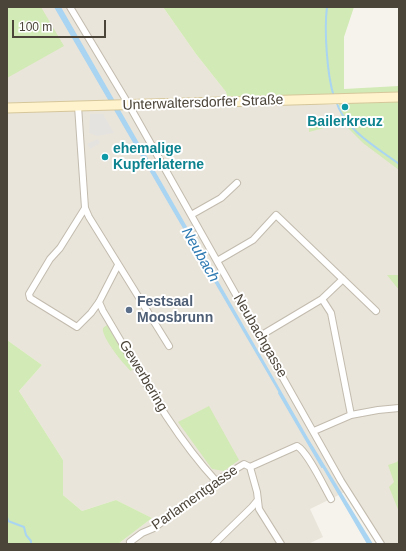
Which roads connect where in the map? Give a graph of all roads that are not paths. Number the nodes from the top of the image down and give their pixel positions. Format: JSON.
{"nodes":[{"id":1,"x":70,"y":7,"type":"edge"},
{"id":2,"x":399,"y":97,"type":"edge"},
{"id":3,"x":125,"y":105,"type":"junction"},
{"id":4,"x":78,"y":106,"type":"junction"},
{"id":5,"x":7,"y":108,"type":"edge"},
{"id":6,"x":237,"y":183,"type":"dead end"},
{"id":7,"x":85,"y":208,"type":"junction"},
{"id":8,"x":191,"y":215,"type":"junction"},
{"id":9,"x":217,"y":261,"type":"junction"},
{"id":10,"x":118,"y":265,"type":"junction"},
{"id":11,"x":343,"y":279,"type":"junction"},
{"id":12,"x":322,"y":299,"type":"junction"},
{"id":13,"x":99,"y":302,"type":"junction"},
{"id":14,"x":376,"y":311,"type":"dead end"},
{"id":15,"x":260,"y":336,"type":"junction"},
{"id":16,"x":168,"y":346,"type":"dead end"},
{"id":17,"x":399,"y":408,"type":"edge"},
{"id":18,"x":351,"y":415,"type":"junction"},
{"id":19,"x":314,"y":431,"type":"junction"},
{"id":20,"x":250,"y":467,"type":"junction"},
{"id":21,"x":216,"y":481,"type":"junction"},
{"id":22,"x":331,"y":499,"type":"dead end"},
{"id":23,"x":257,"y":501,"type":"junction"},
{"id":24,"x":130,"y":542,"type":"dead end"},
{"id":25,"x":214,"y":544,"type":"edge"},
{"id":26,"x":281,"y":544,"type":"edge"},
{"id":27,"x":381,"y":544,"type":"edge"}],
"edges":[{"from":1,"to":3,"type":"street","name":"Neubachgasse"},
{"from":2,"to":3,"type":"main road","name":"Unterwaltersdorfer Straße"},
{"from":3,"to":4,"type":"main road","name":"Unterwaltersdorfer Straße"},
{"from":3,"to":8,"type":"street","name":"Neubachgasse"},
{"from":4,"to":5,"type":"main road","name":"Unterwaltersdorfer Straße"},
{"from":4,"to":7,"type":"street"},
{"from":6,"to":8,"type":"street"},
{"from":7,"to":10,"type":"street"},
{"from":7,"to":13,"type":"street"},
{"from":8,"to":9,"type":"street","name":"Neubachgasse"},
{"from":9,"to":11,"type":"street"},
{"from":9,"to":15,"type":"street","name":"Neubachgasse"},
{"from":10,"to":13,"type":"street"},
{"from":10,"to":16,"type":"street"},
{"from":11,"to":12,"type":"street"},
{"from":11,"to":14,"type":"street"},
{"from":12,"to":15,"type":"street"},
{"from":12,"to":18,"type":"street"},
{"from":13,"to":21,"type":"street","name":"Gewerbering"},
{"from":15,"to":19,"type":"street","name":"Neubachgasse"},
{"from":17,"to":18,"type":"street"},
{"from":18,"to":19,"type":"street"},
{"from":19,"to":27,"type":"street","name":"Neubachgasse"},
{"from":20,"to":21,"type":"street","name":"Parlamentgasse"},
{"from":20,"to":22,"type":"street"},
{"from":20,"to":23,"type":"street","name":"Parlamentgasse"},
{"from":21,"to":24,"type":"street","name":"Parlamentgasse"},
{"from":23,"to":25,"type":"street"},
{"from":23,"to":26,"type":"street","name":"Parlamentgasse"}]}
